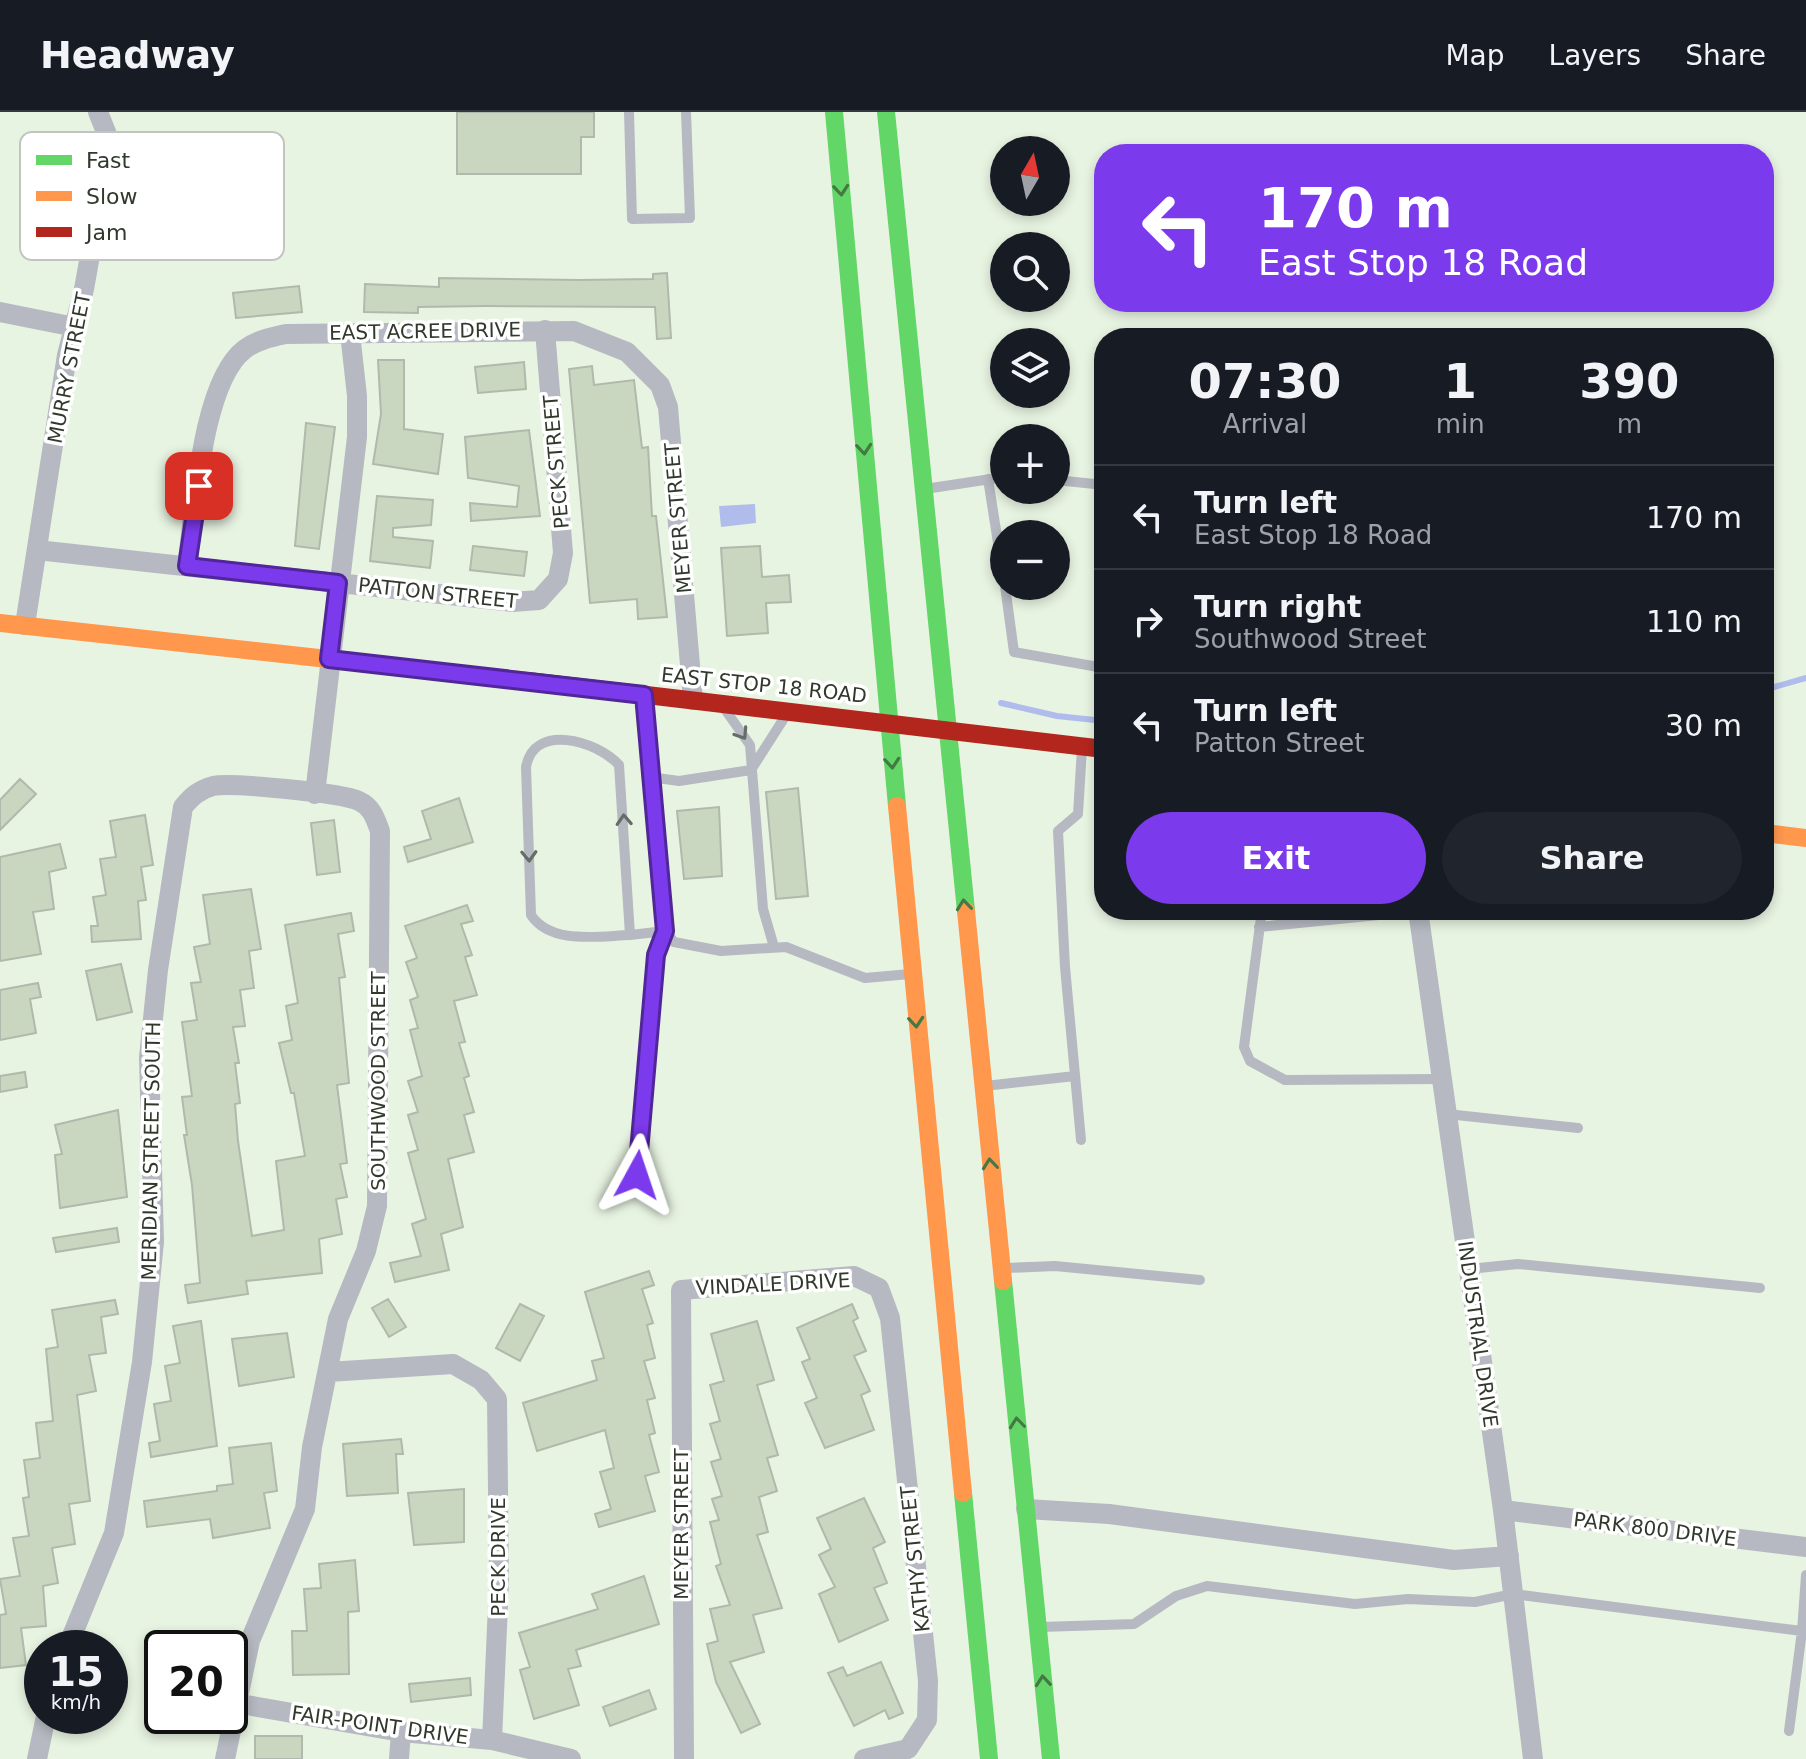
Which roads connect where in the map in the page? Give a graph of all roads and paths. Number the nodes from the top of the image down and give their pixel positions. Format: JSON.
{"nodes":[{"id":1,"x":98,"y":112,"type":"edge"},
{"id":2,"x":629,"y":112,"type":"edge"},
{"id":3,"x":686,"y":112,"type":"edge"},
{"id":4,"x":834,"y":112,"type":"edge"},
{"id":5,"x":886,"y":112,"type":"edge"},
{"id":6,"x":106,"y":132,"type":"edge"},
{"id":7,"x":88,"y":260,"type":"edge"},
{"id":8,"x":0,"y":312,"type":"edge"},
{"id":9,"x":75,"y":327,"type":"junction"},
{"id":10,"x":545,"y":330,"type":"junction"},
{"id":11,"x":350,"y":333,"type":"junction"},
{"id":12,"x":627,"y":352,"type":"joint"},
{"id":13,"x":988,"y":479,"type":"joint"},
{"id":14,"x":1070,"y":481,"type":"edge"},
{"id":15,"x":1094,"y":484,"type":"edge"},
{"id":16,"x":923,"y":489,"type":"junction"},
{"id":17,"x":994,"y":520,"type":"edge"},
{"id":18,"x":37,"y":550,"type":"junction"},
{"id":19,"x":187,"y":566,"type":"junction"},
{"id":20,"x":338,"y":583,"type":"junction"},
{"id":21,"x":550,"y":591,"type":"joint"},
{"id":22,"x":1006,"y":600,"type":"edge"},
{"id":23,"x":0,"y":623,"type":"edge"},
{"id":24,"x":25,"y":625,"type":"junction"},
{"id":25,"x":329,"y":659,"type":"junction"},
{"id":26,"x":1094,"y":666,"type":"edge"},
{"id":27,"x":644,"y":695,"type":"junction"},
{"id":28,"x":693,"y":700,"type":"junction"},
{"id":29,"x":721,"y":703,"type":"junction"},
{"id":30,"x":790,"y":710,"type":"junction"},
{"id":31,"x":888,"y":721,"type":"junction"},
{"id":32,"x":947,"y":729,"type":"junction"},
{"id":33,"x":1083,"y":746,"type":"junction"},
{"id":34,"x":1094,"y":748,"type":"edge"},
{"id":35,"x":751,"y":770,"type":"junction"},
{"id":36,"x":650,"y":777,"type":"junction"},
{"id":37,"x":315,"y":794,"type":"junction"},
{"id":38,"x":1774,"y":834,"type":"edge"},
{"id":39,"x":1806,"y":838,"type":"edge"},
{"id":40,"x":1260,"y":920,"type":"edge"},
{"id":41,"x":1324,"y":920,"type":"edge"},
{"id":42,"x":1419,"y":920,"type":"edge"},
{"id":43,"x":1259,"y":927,"type":"junction"},
{"id":44,"x":665,"y":931,"type":"junction"},
{"id":45,"x":630,"y":935,"type":"junction"},
{"id":46,"x":774,"y":947,"type":"junction"},
{"id":47,"x":912,"y":974,"type":"junction"},
{"id":48,"x":1075,"y":1076,"type":"junction"},
{"id":49,"x":1442,"y":1079,"type":"junction"},
{"id":50,"x":983,"y":1087,"type":"junction"},
{"id":51,"x":1447,"y":1114,"type":"junction"},
{"id":52,"x":1578,"y":1128,"type":"dead end"},
{"id":53,"x":1081,"y":1140,"type":"dead end"},
{"id":54,"x":637,"y":1175,"type":"dead end"},
{"id":55,"x":1001,"y":1268,"type":"junction"},
{"id":56,"x":1469,"y":1269,"type":"junction"},
{"id":57,"x":1200,"y":1280,"type":"dead end"},
{"id":58,"x":1760,"y":1288,"type":"dead end"},
{"id":59,"x":681,"y":1290,"type":"joint"},
{"id":60,"x":890,"y":1318,"type":"joint"},
{"id":61,"x":328,"y":1372,"type":"junction"},
{"id":62,"x":1026,"y":1509,"type":"junction"},
{"id":63,"x":1503,"y":1510,"type":"junction"},
{"id":64,"x":1806,"y":1547,"type":"edge"},
{"id":65,"x":1509,"y":1556,"type":"junction"},
{"id":66,"x":1806,"y":1575,"type":"edge"},
{"id":67,"x":1513,"y":1594,"type":"junction"},
{"id":68,"x":1038,"y":1627,"type":"junction"},
{"id":69,"x":74,"y":1630,"type":"edge"},
{"id":70,"x":1802,"y":1631,"type":"junction"},
{"id":71,"x":248,"y":1649,"type":"edge"},
{"id":72,"x":248,"y":1705,"type":"edge"},
{"id":73,"x":1789,"y":1731,"type":"dead end"},
{"id":74,"x":401,"y":1732,"type":"junction"},
{"id":75,"x":42,"y":1734,"type":"edge"},
{"id":76,"x":229,"y":1734,"type":"edge"},
{"id":77,"x":492,"y":1740,"type":"junction"},
{"id":78,"x":37,"y":1759,"type":"edge"},
{"id":79,"x":225,"y":1759,"type":"edge"},
{"id":80,"x":399,"y":1759,"type":"edge"},
{"id":81,"x":571,"y":1759,"type":"edge"},
{"id":82,"x":684,"y":1759,"type":"edge"},
{"id":83,"x":864,"y":1759,"type":"edge"},
{"id":84,"x":989,"y":1759,"type":"edge"},
{"id":85,"x":1051,"y":1759,"type":"edge"},
{"id":86,"x":1533,"y":1759,"type":"edge"}],
"edges":[{"from":1,"to":6,"type":"street","name":"MURRY STREET"},
{"from":2,"to":3,"type":"lane"},
{"from":4,"to":31,"type":"main road","one_way":true},
{"from":5,"to":16,"type":"main road"},
{"from":7,"to":9,"type":"street","name":"MURRY STREET"},
{"from":8,"to":9,"type":"street"},
{"from":9,"to":18,"type":"street","name":"MURRY STREET"},
{"from":10,"to":11,"type":"street","name":"EAST ACREE DRIVE"},
{"from":10,"to":12,"type":"street","name":"EAST ACREE DRIVE"},
{"from":10,"to":21,"type":"street","name":"PECK STREET"},
{"from":11,"to":19,"type":"street","name":"EAST ACREE DRIVE"},
{"from":11,"to":20,"type":"street"},
{"from":12,"to":28,"type":"street","name":"MEYER STREET"},
{"from":13,"to":16,"type":"lane"},
{"from":13,"to":17,"type":"lane"},
{"from":14,"to":15,"type":"lane"},
{"from":16,"to":32,"type":"main road"},
{"from":18,"to":19,"type":"street","name":"PATTON STREET"},
{"from":18,"to":24,"type":"street","name":"MURRY STREET"},
{"from":19,"to":20,"type":"street","name":"PATTON STREET"},
{"from":20,"to":21,"type":"street","name":"PATTON STREET"},
{"from":20,"to":25,"type":"street"},
{"from":22,"to":26,"type":"lane"},
{"from":23,"to":24,"type":"main road","name":"EAST STOP 18 ROAD"},
{"from":24,"to":25,"type":"main road","name":"EAST STOP 18 ROAD"},
{"from":25,"to":27,"type":"main road","name":"EAST STOP 18 ROAD"},
{"from":25,"to":37,"type":"street"},
{"from":27,"to":28,"type":"main road","name":"EAST STOP 18 ROAD"},
{"from":27,"to":36,"type":"lane"},
{"from":28,"to":29,"type":"main road","name":"EAST STOP 18 ROAD"},
{"from":29,"to":30,"type":"main road","name":"EAST STOP 18 ROAD"},
{"from":29,"to":35,"type":"lane","one_way":true},
{"from":30,"to":31,"type":"main road","name":"EAST STOP 18 ROAD"},
{"from":30,"to":35,"type":"lane"},
{"from":31,"to":32,"type":"main road","name":"EAST STOP 18 ROAD"},
{"from":31,"to":47,"type":"main road","one_way":true},
{"from":32,"to":33,"type":"main road","name":"EAST STOP 18 ROAD"},
{"from":50,"to":32,"type":"main road","one_way":true},
{"from":33,"to":34,"type":"main road","name":"EAST STOP 18 ROAD"},
{"from":33,"to":48,"type":"lane"},
{"from":35,"to":36,"type":"lane"},
{"from":35,"to":46,"type":"lane"},
{"from":36,"to":44,"type":"lane"},
{"from":37,"to":61,"type":"street","name":"SOUTHWOOD STREET"},
{"from":37,"to":69,"type":"street","name":"MERIDIAN STREET SOUTH"},
{"from":38,"to":39,"type":"main road"},
{"from":40,"to":43,"type":"lane"},
{"from":41,"to":43,"type":"lane"},
{"from":42,"to":49,"type":"street","name":"INDUSTRIAL DRIVE"},
{"from":43,"to":49,"type":"lane"},
{"from":44,"to":45,"type":"lane"},
{"from":44,"to":46,"type":"lane"},
{"from":44,"to":54,"type":"lane"},
{"from":45,"to":45,"type":"lane","one_way":true},
{"from":46,"to":47,"type":"lane"},
{"from":47,"to":84,"type":"main road","one_way":true},
{"from":48,"to":50,"type":"lane"},
{"from":48,"to":53,"type":"lane"},
{"from":49,"to":51,"type":"street","name":"INDUSTRIAL DRIVE"},
{"from":55,"to":50,"type":"main road","one_way":true},
{"from":51,"to":52,"type":"lane"},
{"from":51,"to":56,"type":"street","name":"INDUSTRIAL DRIVE"},
{"from":55,"to":57,"type":"lane"},
{"from":62,"to":55,"type":"main road","one_way":true},
{"from":56,"to":58,"type":"lane"},
{"from":56,"to":63,"type":"street","name":"INDUSTRIAL DRIVE"},
{"from":59,"to":60,"type":"street","name":"VINDALE DRIVE"},
{"from":59,"to":82,"type":"street","name":"MEYER STREET"},
{"from":60,"to":83,"type":"street","name":"KATHY STREET"},
{"from":61,"to":71,"type":"street","name":"SOUTHWOOD STREET"},
{"from":61,"to":77,"type":"street","name":"PECK DRIVE"},
{"from":62,"to":65,"type":"street"},
{"from":62,"to":68,"type":"main road"},
{"from":63,"to":64,"type":"street","name":"PARK 800 DRIVE"},
{"from":63,"to":65,"type":"street","name":"INDUSTRIAL DRIVE"},
{"from":65,"to":67,"type":"street","name":"INDUSTRIAL DRIVE"},
{"from":66,"to":70,"type":"lane"},
{"from":67,"to":68,"type":"lane"},
{"from":67,"to":70,"type":"lane"},
{"from":67,"to":86,"type":"street","name":"INDUSTRIAL DRIVE"},
{"from":85,"to":68,"type":"main road","one_way":true},
{"from":70,"to":73,"type":"lane"},
{"from":72,"to":74,"type":"street","name":"FAIR-POINT DRIVE"},
{"from":74,"to":77,"type":"street","name":"FAIR-POINT DRIVE"},
{"from":74,"to":80,"type":"street"},
{"from":75,"to":78,"type":"street"},
{"from":76,"to":79,"type":"street","name":"SOUTHWOOD STREET"},
{"from":77,"to":81,"type":"street","name":"FAIR-POINT DRIVE"}]}
